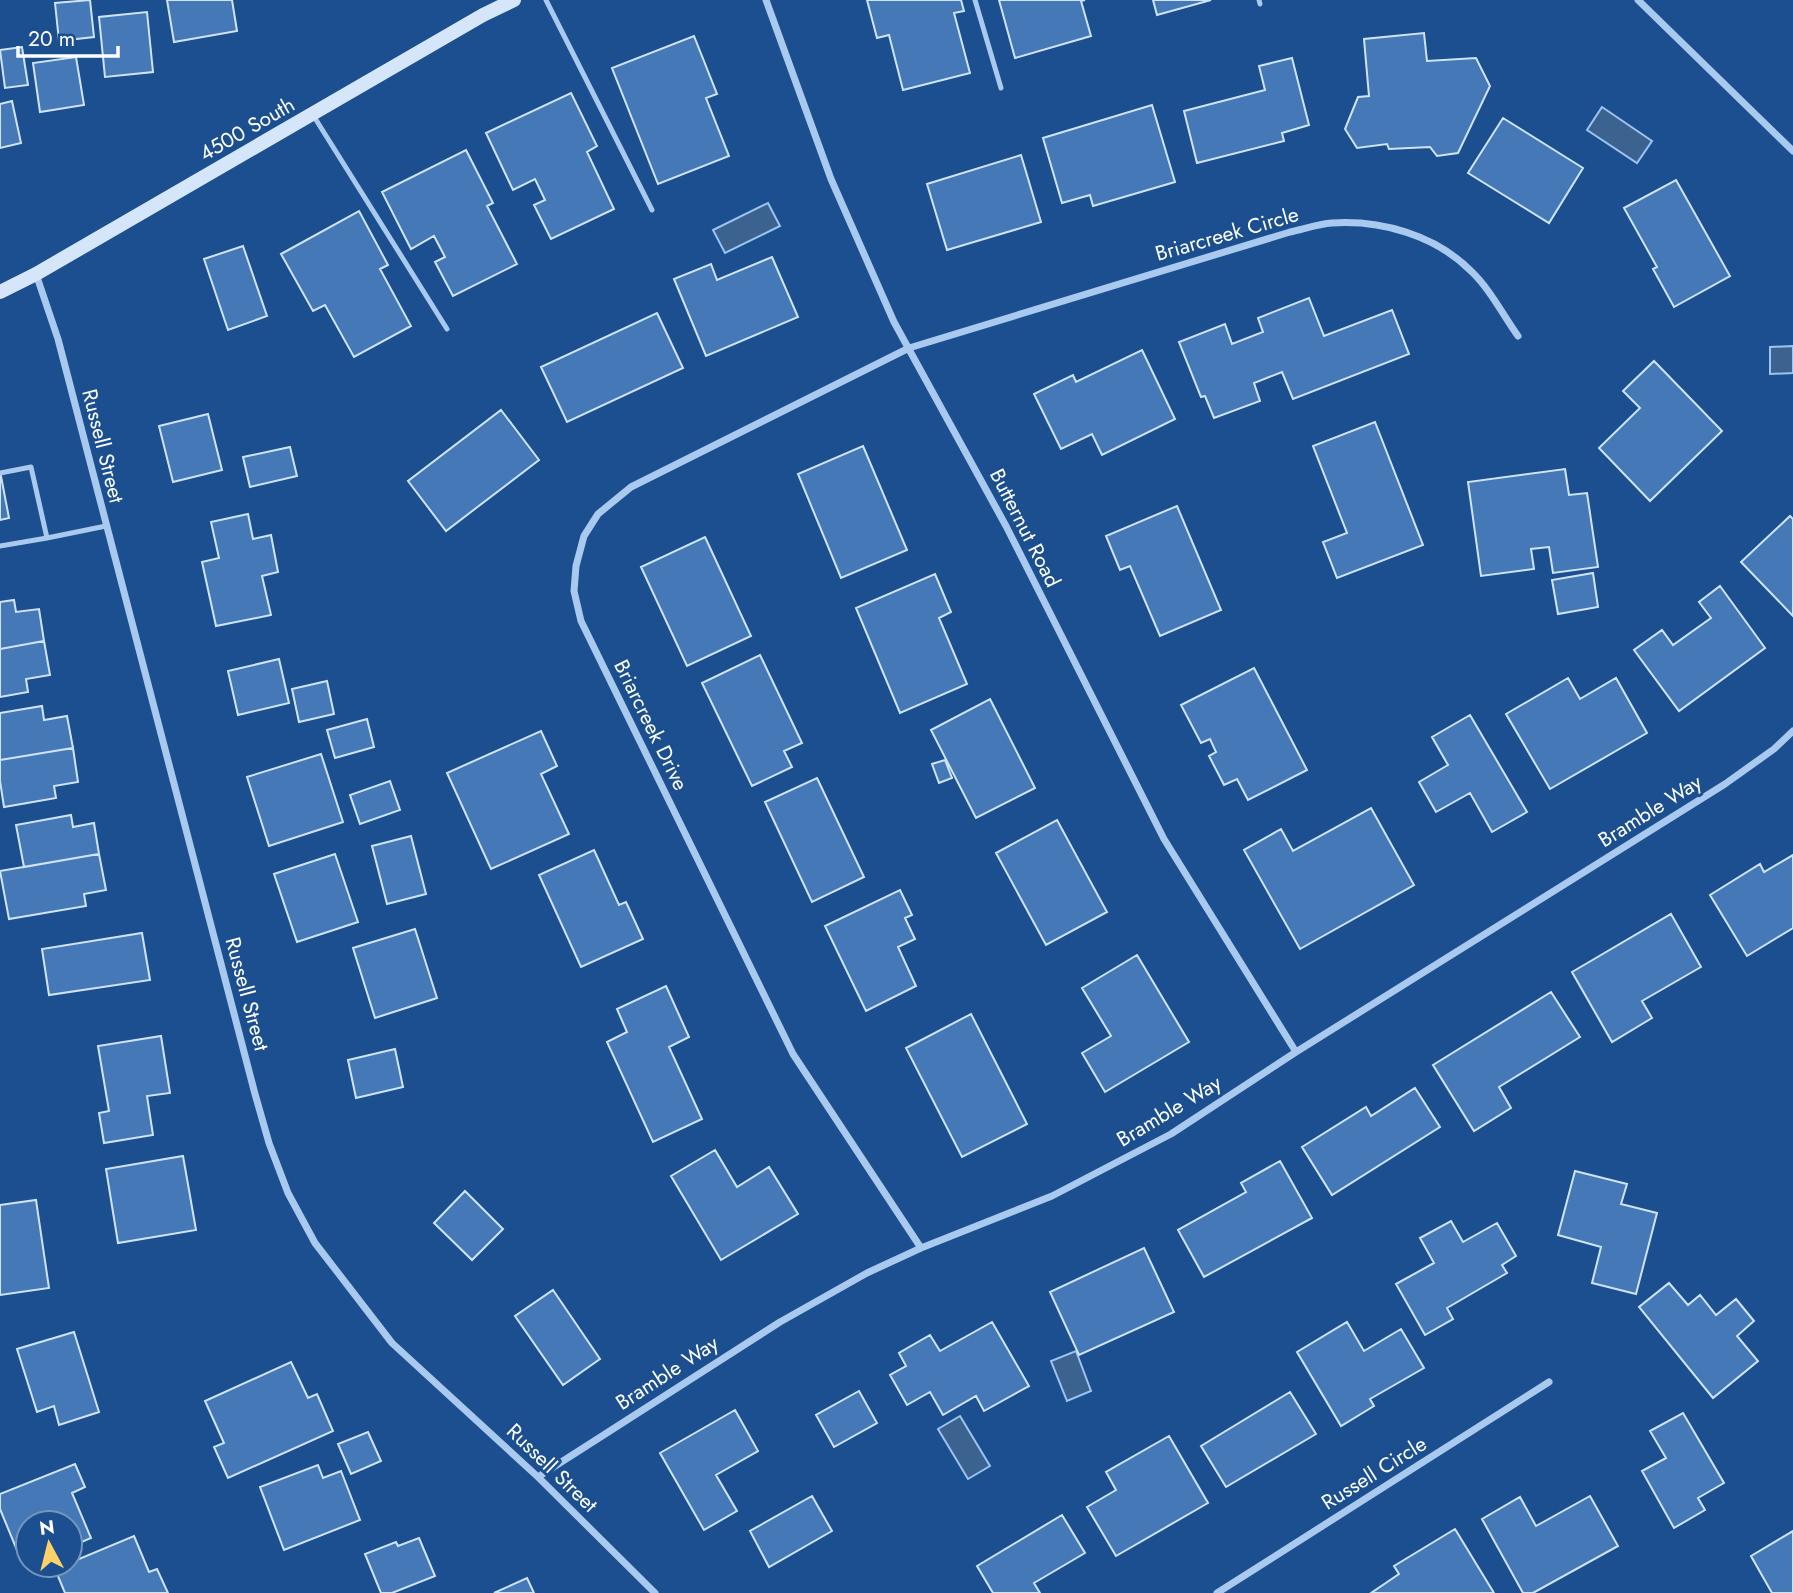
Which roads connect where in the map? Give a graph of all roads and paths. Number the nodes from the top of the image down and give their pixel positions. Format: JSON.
{"nodes":[{"id":1,"x":514,"y":0,"type":"edge"},
{"id":2,"x":546,"y":0,"type":"edge"},
{"id":3,"x":766,"y":0,"type":"edge"},
{"id":4,"x":975,"y":0,"type":"edge"},
{"id":5,"x":1639,"y":0,"type":"edge"},
{"id":6,"x":1001,"y":89,"type":"dead end"},
{"id":7,"x":313,"y":115,"type":"junction"},
{"id":8,"x":1793,"y":150,"type":"edge"},
{"id":9,"x":652,"y":210,"type":"dead end"},
{"id":10,"x":36,"y":275,"type":"junction"},
{"id":11,"x":0,"y":292,"type":"edge"},
{"id":12,"x":447,"y":329,"type":"dead end"},
{"id":13,"x":1518,"y":337,"type":"dead end"},
{"id":14,"x":909,"y":348,"type":"junction"},
{"id":15,"x":0,"y":473,"type":"edge"},
{"id":16,"x":106,"y":526,"type":"junction"},
{"id":17,"x":47,"y":538,"type":"junction"},
{"id":18,"x":0,"y":546,"type":"edge"},
{"id":19,"x":1793,"y":731,"type":"edge"},
{"id":20,"x":1296,"y":1052,"type":"junction"},
{"id":21,"x":921,"y":1248,"type":"junction"},
{"id":22,"x":1549,"y":1382,"type":"dead end"},
{"id":23,"x":538,"y":1477,"type":"junction"},
{"id":24,"x":656,"y":1593,"type":"edge"},
{"id":25,"x":1217,"y":1593,"type":"edge"}],
"edges":[{"from":1,"to":7,"type":"main road","name":"4500 South"},
{"from":2,"to":9,"type":"lane"},
{"from":3,"to":14,"type":"street","name":"Butternut Road"},
{"from":4,"to":6,"type":"lane"},
{"from":5,"to":8,"type":"street"},
{"from":7,"to":10,"type":"main road","name":"4500 South"},
{"from":7,"to":12,"type":"lane"},
{"from":10,"to":11,"type":"main road","name":"4500 South"},
{"from":10,"to":16,"type":"street","name":"Russell Street"},
{"from":13,"to":14,"type":"street","name":"Briarcreek Circle"},
{"from":14,"to":20,"type":"street","name":"Butternut Road"},
{"from":14,"to":21,"type":"street","name":"Briarcreek Drive"},
{"from":15,"to":17,"type":"lane"},
{"from":16,"to":17,"type":"lane"},
{"from":16,"to":23,"type":"street","name":"Russell Street"},
{"from":17,"to":18,"type":"lane"},
{"from":19,"to":20,"type":"street","name":"Bramble Way"},
{"from":20,"to":21,"type":"street","name":"Bramble Way"},
{"from":21,"to":23,"type":"street","name":"Bramble Way"},
{"from":22,"to":25,"type":"street","name":"Russell Circle"},
{"from":23,"to":24,"type":"street","name":"Russell Street"}]}
